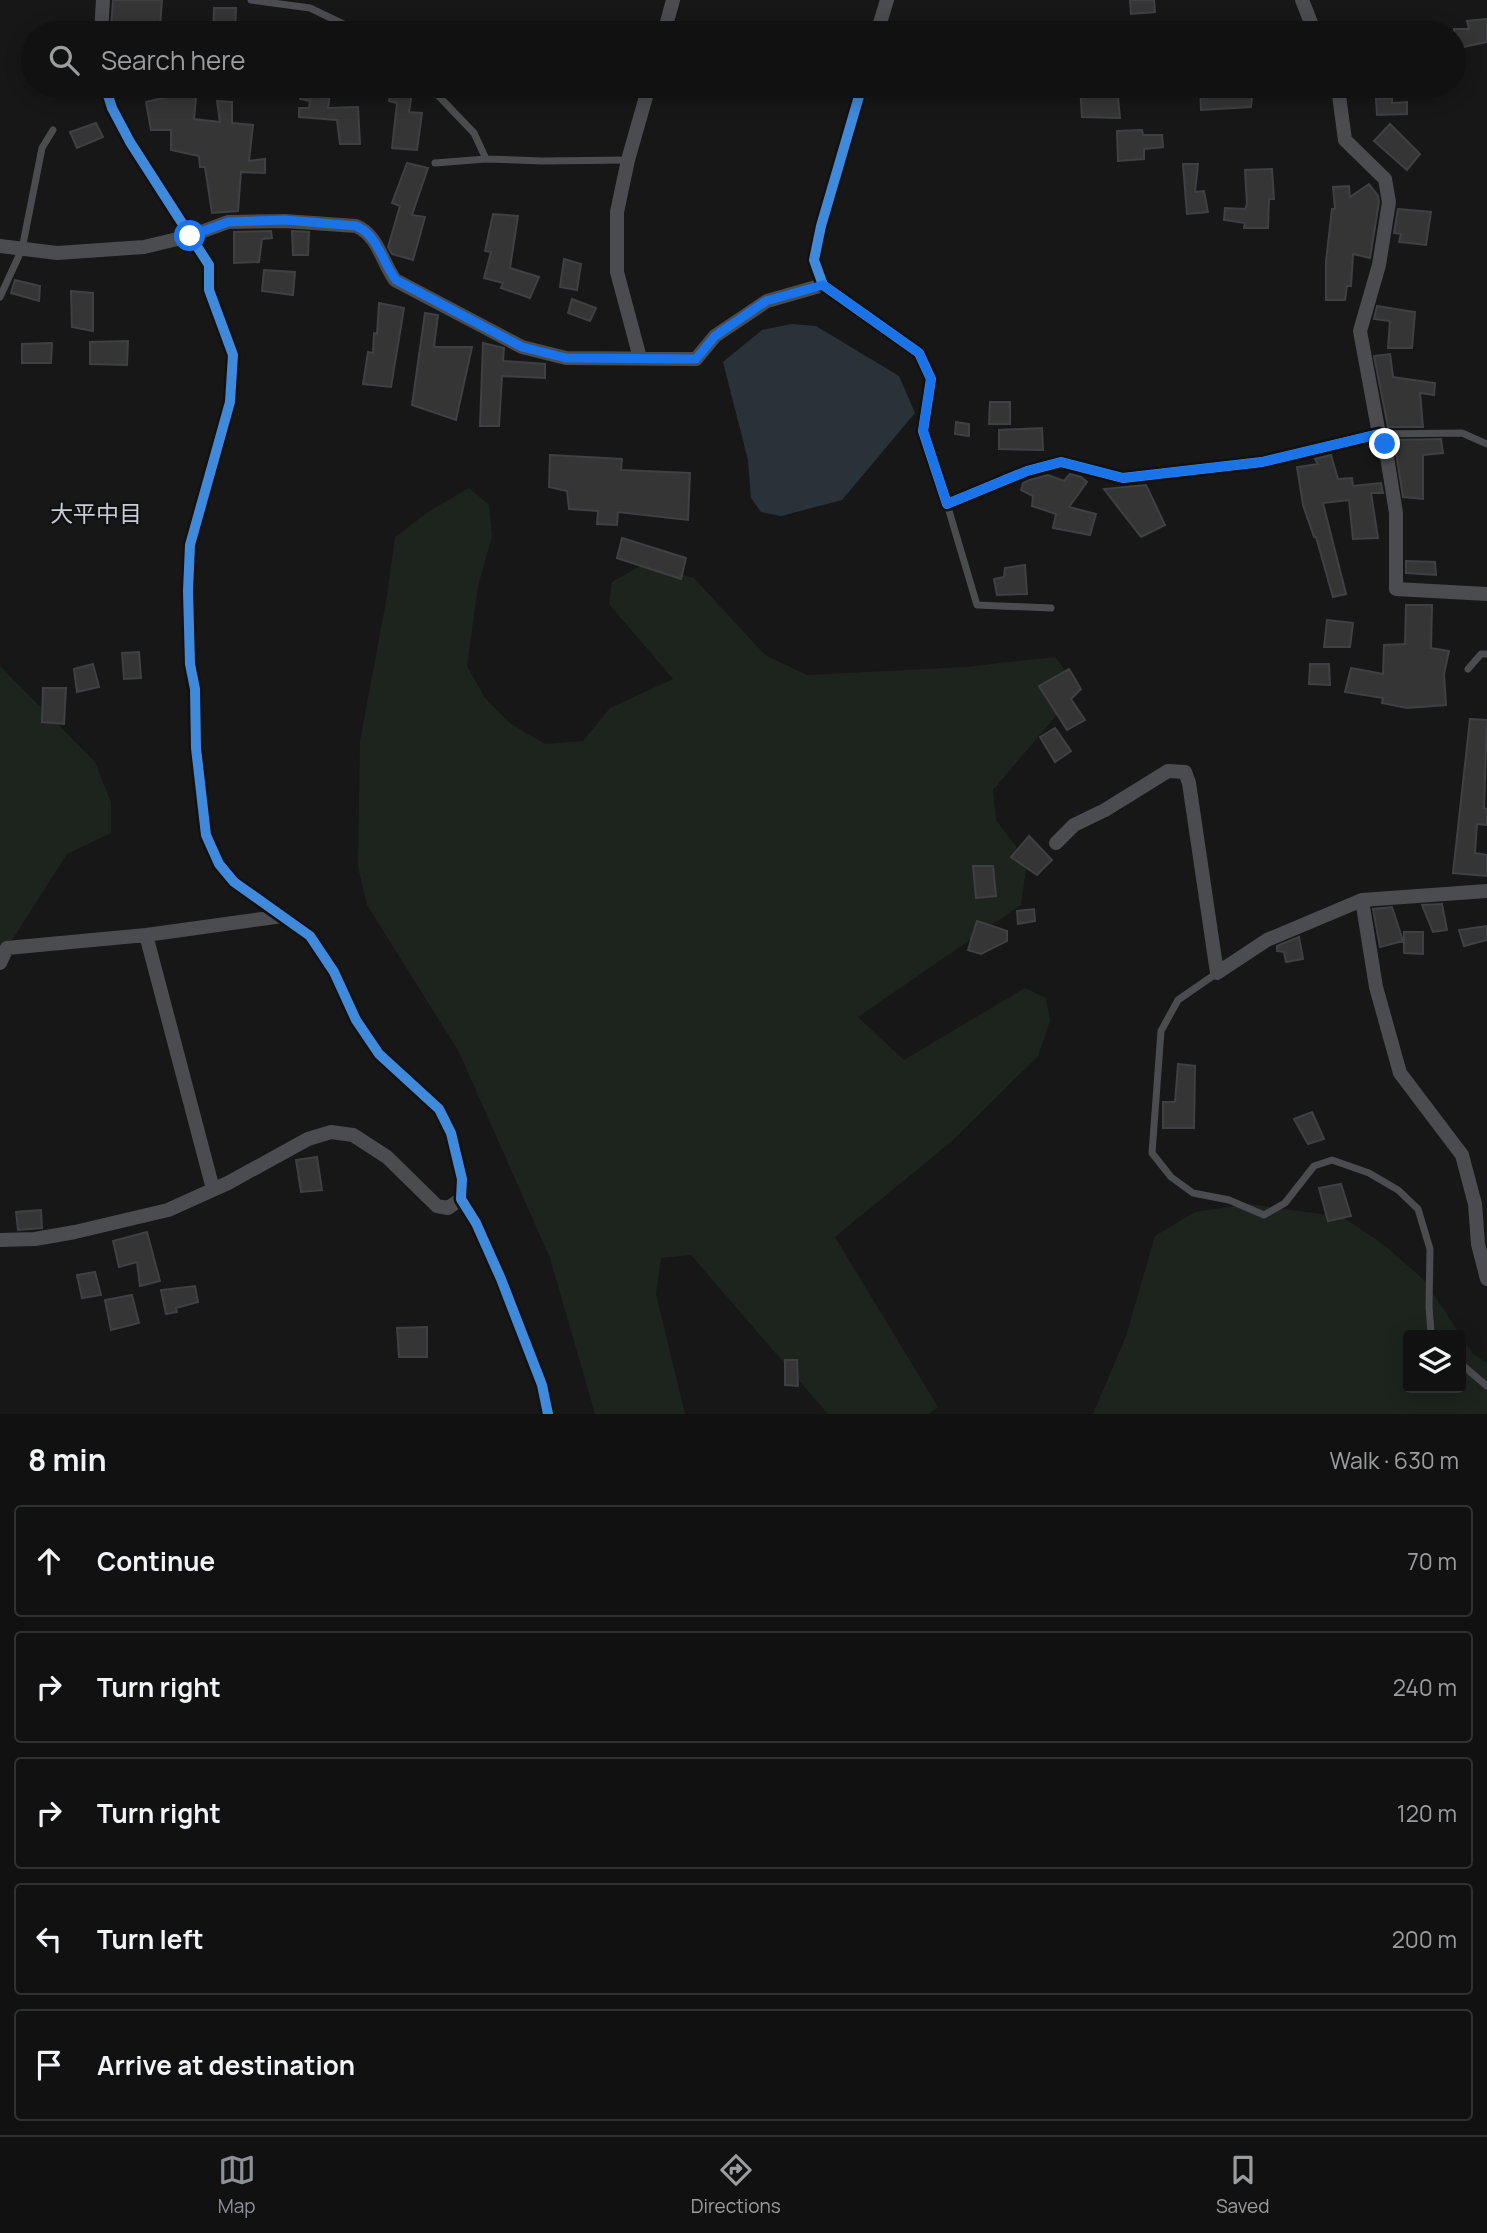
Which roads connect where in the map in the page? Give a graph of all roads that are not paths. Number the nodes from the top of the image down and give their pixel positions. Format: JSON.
{"nodes":[{"id":1,"x":103,"y":0,"type":"edge"},
{"id":2,"x":250,"y":0,"type":"edge"},
{"id":3,"x":673,"y":0,"type":"edge"},
{"id":4,"x":887,"y":0,"type":"edge"},
{"id":5,"x":1302,"y":0,"type":"edge"},
{"id":6,"x":312,"y":4,"type":"edge"},
{"id":7,"x":102,"y":21,"type":"edge"},
{"id":8,"x":341,"y":21,"type":"edge"},
{"id":9,"x":667,"y":21,"type":"edge"},
{"id":10,"x":881,"y":21,"type":"edge"},
{"id":11,"x":1310,"y":21,"type":"edge"},
{"id":12,"x":109,"y":98,"type":"edge"},
{"id":13,"x":440,"y":98,"type":"edge"},
{"id":14,"x":646,"y":98,"type":"edge"},
{"id":15,"x":858,"y":98,"type":"edge"},
{"id":16,"x":1339,"y":98,"type":"edge"},
{"id":17,"x":53,"y":130,"type":"dead end"},
{"id":18,"x":486,"y":159,"type":"junction"},
{"id":19,"x":628,"y":160,"type":"junction"},
{"id":20,"x":435,"y":163,"type":"dead end"},
{"id":21,"x":190,"y":236,"type":"junction"},
{"id":22,"x":0,"y":247,"type":"edge"},
{"id":23,"x":22,"y":249,"type":"junction"},
{"id":24,"x":823,"y":285,"type":"junction"},
{"id":25,"x":0,"y":297,"type":"edge"},
{"id":26,"x":640,"y":358,"type":"junction"},
{"id":27,"x":1379,"y":434,"type":"junction"},
{"id":28,"x":1487,"y":444,"type":"edge"},
{"id":29,"x":947,"y":504,"type":"junction"},
{"id":30,"x":1487,"y":594,"type":"edge"},
{"id":31,"x":1051,"y":607,"type":"dead end"},
{"id":32,"x":1487,"y":654,"type":"edge"},
{"id":33,"x":1468,"y":668,"type":"dead end"},
{"id":34,"x":1056,"y":842,"type":"dead end"},
{"id":35,"x":1487,"y":891,"type":"edge"},
{"id":36,"x":1362,"y":900,"type":"junction"},
{"id":37,"x":283,"y":916,"type":"junction"},
{"id":38,"x":146,"y":935,"type":"junction"},
{"id":39,"x":0,"y":963,"type":"edge"},
{"id":40,"x":1217,"y":973,"type":"junction"},
{"id":41,"x":213,"y":1189,"type":"junction"},
{"id":42,"x":461,"y":1199,"type":"junction"},
{"id":43,"x":0,"y":1240,"type":"edge"},
{"id":44,"x":1487,"y":1279,"type":"edge"},
{"id":45,"x":1431,"y":1330,"type":"edge"},
{"id":46,"x":1466,"y":1368,"type":"edge"},
{"id":47,"x":1487,"y":1386,"type":"edge"},
{"id":48,"x":548,"y":1414,"type":"edge"}],
"edges":[{"from":1,"to":7,"type":"street"},
{"from":2,"to":6,"type":"lane"},
{"from":3,"to":9,"type":"street"},
{"from":4,"to":10,"type":"street"},
{"from":5,"to":11,"type":"street"},
{"from":6,"to":8,"type":"lane"},
{"from":12,"to":21,"type":"street"},
{"from":13,"to":18,"type":"lane"},
{"from":14,"to":19,"type":"street"},
{"from":15,"to":24,"type":"street"},
{"from":16,"to":27,"type":"street"},
{"from":17,"to":23,"type":"lane"},
{"from":18,"to":19,"type":"lane"},
{"from":18,"to":20,"type":"lane"},
{"from":19,"to":26,"type":"street"},
{"from":21,"to":23,"type":"street"},
{"from":21,"to":26,"type":"street"},
{"from":21,"to":37,"type":"street"},
{"from":22,"to":23,"type":"street"},
{"from":23,"to":25,"type":"lane"},
{"from":24,"to":26,"type":"street"},
{"from":24,"to":29,"type":"street"},
{"from":27,"to":28,"type":"lane"},
{"from":27,"to":29,"type":"street"},
{"from":27,"to":30,"type":"street"},
{"from":29,"to":31,"type":"lane"},
{"from":32,"to":33,"type":"lane"},
{"from":34,"to":40,"type":"street"},
{"from":35,"to":36,"type":"street"},
{"from":36,"to":40,"type":"street"},
{"from":36,"to":44,"type":"street"},
{"from":37,"to":38,"type":"street"},
{"from":37,"to":42,"type":"street"},
{"from":38,"to":39,"type":"street"},
{"from":38,"to":41,"type":"street"},
{"from":40,"to":45,"type":"lane"},
{"from":41,"to":42,"type":"street"},
{"from":41,"to":43,"type":"street"},
{"from":42,"to":48,"type":"street"},
{"from":46,"to":47,"type":"lane"}]}
